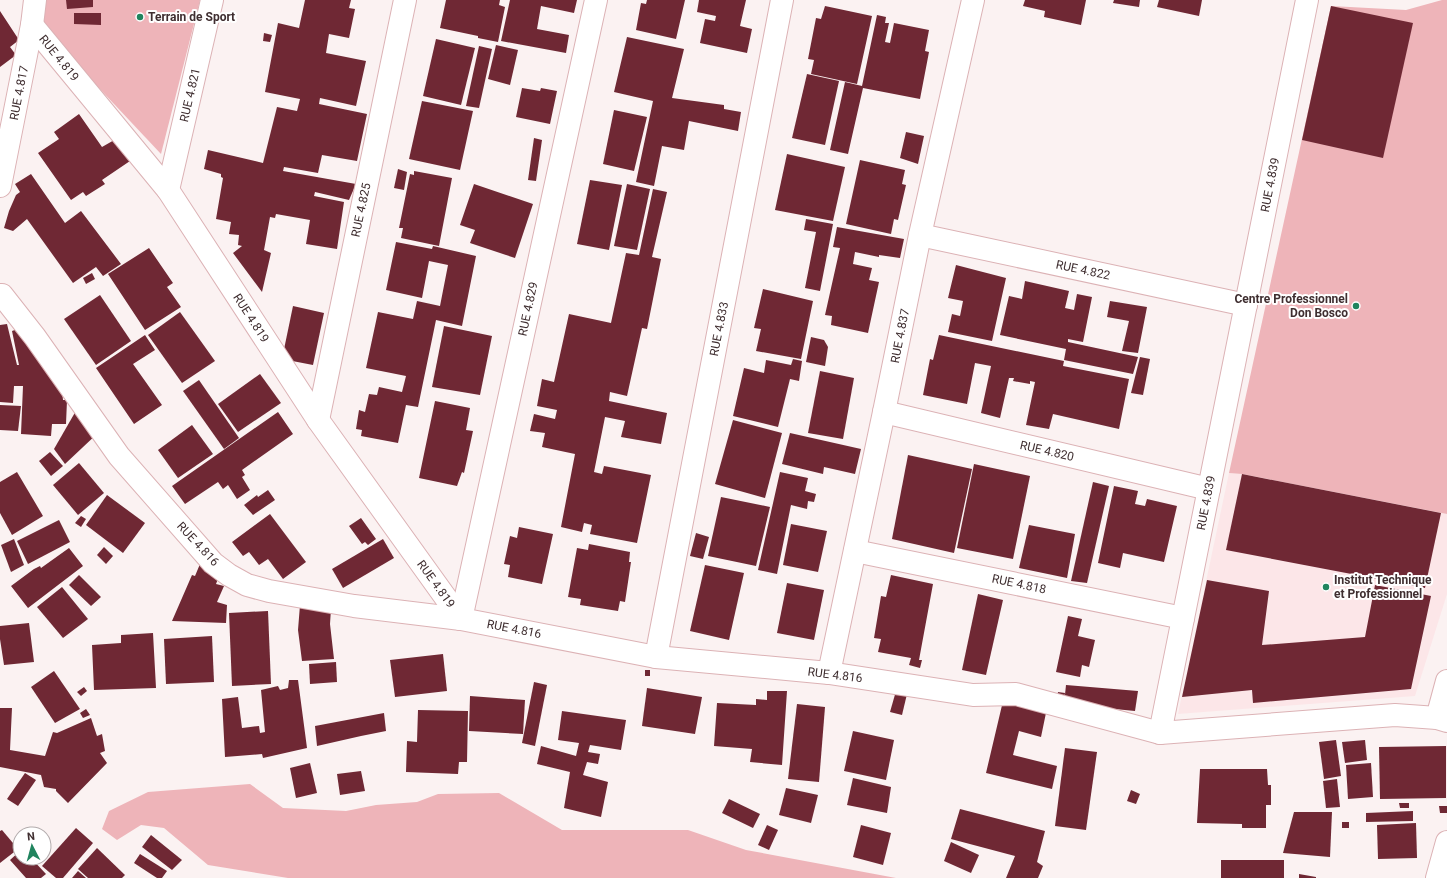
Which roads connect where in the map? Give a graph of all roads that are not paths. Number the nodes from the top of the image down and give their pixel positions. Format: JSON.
{"nodes":[{"id":1,"x":35,"y":0,"type":"edge"},
{"id":2,"x":212,"y":0,"type":"edge"},
{"id":3,"x":405,"y":0,"type":"edge"},
{"id":4,"x":596,"y":0,"type":"edge"},
{"id":5,"x":782,"y":0,"type":"edge"},
{"id":6,"x":973,"y":0,"type":"edge"},
{"id":7,"x":1307,"y":0,"type":"edge"},
{"id":8,"x":32,"y":25,"type":"junction"},
{"id":9,"x":0,"y":186,"type":"edge"},
{"id":10,"x":168,"y":190,"type":"junction"},
{"id":11,"x":920,"y":235,"type":"junction"},
{"id":12,"x":0,"y":294,"type":"edge"},
{"id":13,"x":1246,"y":305,"type":"junction"},
{"id":14,"x":884,"y":412,"type":"junction"},
{"id":15,"x":318,"y":420,"type":"junction"},
{"id":16,"x":1209,"y":489,"type":"junction"},
{"id":17,"x":855,"y":551,"type":"junction"},
{"id":18,"x":461,"y":618,"type":"junction"},
{"id":19,"x":1183,"y":618,"type":"junction"},
{"id":20,"x":656,"y":657,"type":"junction"},
{"id":21,"x":829,"y":673,"type":"junction"},
{"id":22,"x":1447,"y":681,"type":"edge"},
{"id":23,"x":1442,"y":720,"type":"edge"},
{"id":24,"x":1160,"y":733,"type":"junction"},
{"id":25,"x":1447,"y":842,"type":"edge"},
{"id":26,"x":1437,"y":878,"type":"edge"}],
"edges":[{"from":1,"to":8,"type":"street","name":"RUE 4.817"},
{"from":2,"to":10,"type":"street","name":"RUE 4.821"},
{"from":3,"to":15,"type":"street","name":"RUE 4.825"},
{"from":4,"to":18,"type":"street","name":"RUE 4.829"},
{"from":5,"to":20,"type":"street","name":"RUE 4.833"},
{"from":6,"to":11,"type":"street","name":"RUE 4.837"},
{"from":7,"to":13,"type":"street","name":"RUE 4.839"},
{"from":8,"to":9,"type":"street","name":"RUE 4.817"},
{"from":8,"to":10,"type":"street","name":"RUE 4.819"},
{"from":10,"to":15,"type":"street","name":"RUE 4.819"},
{"from":11,"to":13,"type":"street","name":"RUE 4.822"},
{"from":11,"to":14,"type":"street","name":"RUE 4.837"},
{"from":12,"to":18,"type":"street","name":"RUE 4.816"},
{"from":13,"to":16,"type":"street","name":"RUE 4.839"},
{"from":14,"to":16,"type":"street","name":"RUE 4.820"},
{"from":14,"to":17,"type":"street","name":"RUE 4.837"},
{"from":15,"to":18,"type":"street","name":"RUE 4.819"},
{"from":16,"to":19,"type":"street","name":"RUE 4.839"},
{"from":17,"to":19,"type":"street","name":"RUE 4.818"},
{"from":17,"to":21,"type":"street","name":"RUE 4.837"},
{"from":18,"to":20,"type":"street","name":"RUE 4.816"},
{"from":19,"to":24,"type":"street","name":"RUE 4.839"},
{"from":20,"to":21,"type":"street","name":"RUE 4.816"},
{"from":21,"to":24,"type":"street","name":"RUE 4.816"},
{"from":22,"to":23,"type":"street"},
{"from":23,"to":24,"type":"street"},
{"from":25,"to":26,"type":"street"}]}
